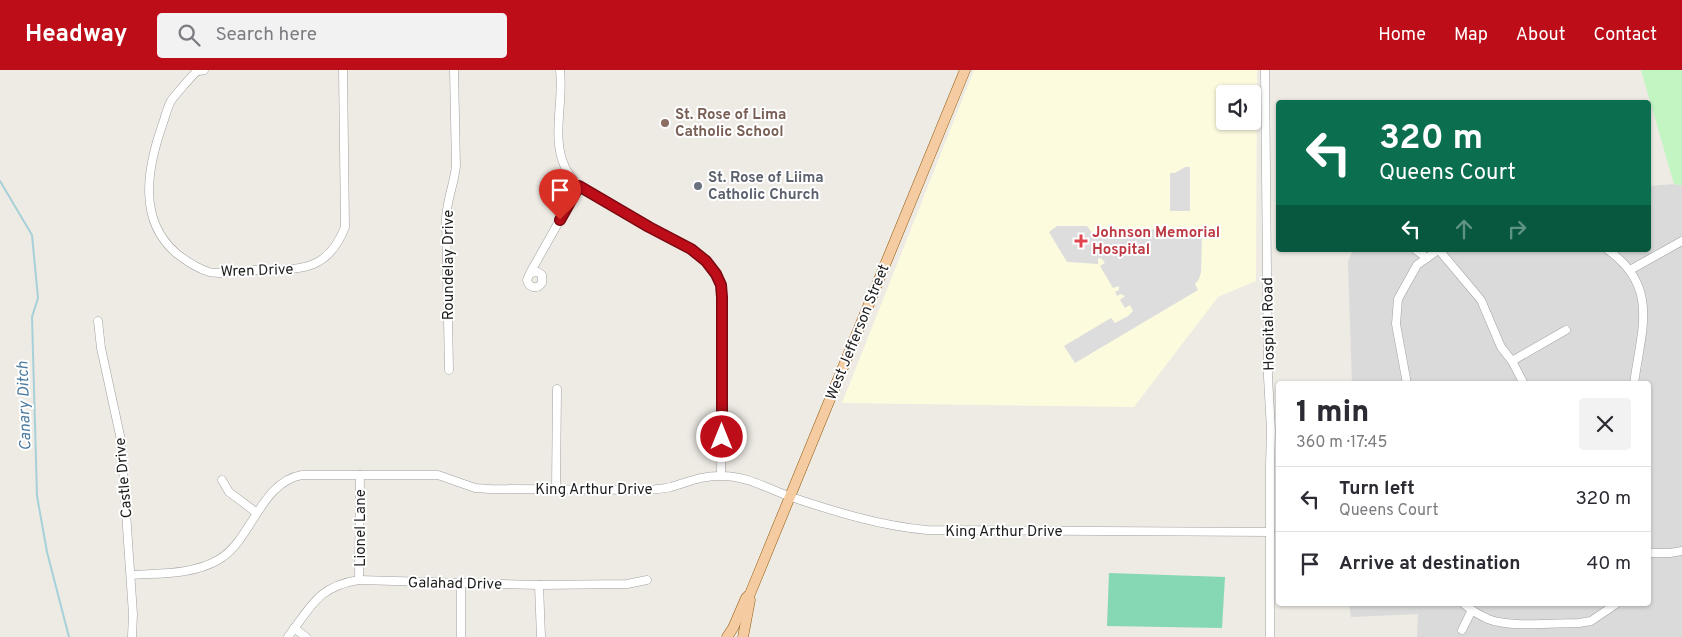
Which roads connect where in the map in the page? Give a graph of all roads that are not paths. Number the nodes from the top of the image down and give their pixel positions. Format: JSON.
{"nodes":[{"id":1,"x":204,"y":70,"type":"edge"},
{"id":2,"x":343,"y":70,"type":"edge"},
{"id":3,"x":454,"y":70,"type":"edge"},
{"id":4,"x":560,"y":70,"type":"edge"},
{"id":5,"x":965,"y":70,"type":"edge"},
{"id":6,"x":1265,"y":70,"type":"edge"},
{"id":7,"x":579,"y":186,"type":"junction"},
{"id":8,"x":1682,"y":241,"type":"edge"},
{"id":9,"x":1419,"y":252,"type":"edge"},
{"id":10,"x":1435,"y":252,"type":"edge"},
{"id":11,"x":1440,"y":252,"type":"edge"},
{"id":12,"x":1610,"y":252,"type":"edge"},
{"id":13,"x":1427,"y":258,"type":"junction"},
{"id":14,"x":1630,"y":270,"type":"junction"},
{"id":15,"x":530,"y":273,"type":"dead end"},
{"id":16,"x":98,"y":320,"type":"dead end"},
{"id":17,"x":1566,"y":330,"type":"dead end"},
{"id":18,"x":1512,"y":361,"type":"junction"},
{"id":19,"x":449,"y":370,"type":"dead end"},
{"id":20,"x":1406,"y":381,"type":"edge"},
{"id":21,"x":1522,"y":381,"type":"edge"},
{"id":22,"x":1634,"y":381,"type":"edge"},
{"id":23,"x":557,"y":388,"type":"dead end"},
{"id":24,"x":1275,"y":430,"type":"edge"},
{"id":25,"x":360,"y":475,"type":"junction"},
{"id":26,"x":721,"y":476,"type":"junction"},
{"id":27,"x":222,"y":480,"type":"dead end"},
{"id":28,"x":556,"y":489,"type":"junction"},
{"id":29,"x":790,"y":496,"type":"junction"},
{"id":30,"x":257,"y":513,"type":"junction"},
{"id":31,"x":1270,"y":532,"type":"junction"},
{"id":32,"x":1682,"y":551,"type":"edge"},
{"id":33,"x":1651,"y":553,"type":"edge"},
{"id":34,"x":131,"y":575,"type":"junction"},
{"id":35,"x":359,"y":580,"type":"junction"},
{"id":36,"x":647,"y":580,"type":"dead end"},
{"id":37,"x":461,"y":583,"type":"junction"},
{"id":38,"x":539,"y":585,"type":"junction"},
{"id":39,"x":750,"y":594,"type":"junction"},
{"id":40,"x":1467,"y":606,"type":"edge"},
{"id":41,"x":1613,"y":606,"type":"edge"},
{"id":42,"x":1472,"y":610,"type":"junction"},
{"id":43,"x":294,"y":628,"type":"junction"},
{"id":44,"x":1462,"y":630,"type":"dead end"},
{"id":45,"x":132,"y":637,"type":"edge"},
{"id":46,"x":288,"y":637,"type":"edge"},
{"id":47,"x":306,"y":637,"type":"edge"},
{"id":48,"x":461,"y":637,"type":"edge"},
{"id":49,"x":541,"y":637,"type":"edge"},
{"id":50,"x":727,"y":637,"type":"edge"},
{"id":51,"x":743,"y":637,"type":"edge"},
{"id":52,"x":1270,"y":637,"type":"edge"}],
"edges":[{"from":1,"to":2,"type":"street","name":"Wren Drive"},
{"from":3,"to":19,"type":"street","name":"Roundelay Drive"},
{"from":4,"to":7,"type":"street"},
{"from":5,"to":29,"type":"main road","name":"West Jefferson Street"},
{"from":6,"to":24,"type":"street","name":"Hospital Road"},
{"from":7,"to":15,"type":"street"},
{"from":7,"to":26,"type":"street"},
{"from":8,"to":14,"type":"street"},
{"from":9,"to":13,"type":"street"},
{"from":10,"to":13,"type":"street"},
{"from":11,"to":18,"type":"street"},
{"from":12,"to":14,"type":"street"},
{"from":13,"to":20,"type":"street"},
{"from":14,"to":22,"type":"street"},
{"from":16,"to":34,"type":"street","name":"Castle Drive"},
{"from":17,"to":18,"type":"street"},
{"from":18,"to":21,"type":"street"},
{"from":23,"to":28,"type":"street"},
{"from":24,"to":31,"type":"street","name":"Hospital Road"},
{"from":25,"to":28,"type":"street","name":"King Arthur Drive"},
{"from":25,"to":30,"type":"street","name":"King Arthur Drive"},
{"from":25,"to":35,"type":"street","name":"Lionel Lane"},
{"from":26,"to":28,"type":"street","name":"King Arthur Drive"},
{"from":26,"to":29,"type":"street","name":"King Arthur Drive"},
{"from":27,"to":30,"type":"street"},
{"from":29,"to":31,"type":"street","name":"King Arthur Drive"},
{"from":29,"to":39,"type":"main road","name":"West Jefferson Street"},
{"from":30,"to":34,"type":"street","name":"King Arthur Drive"},
{"from":31,"to":52,"type":"street","name":"Hospital Road"},
{"from":32,"to":33,"type":"street"},
{"from":34,"to":45,"type":"street","name":"Castle Drive"},
{"from":35,"to":37,"type":"street","name":"Galahad Drive"},
{"from":35,"to":43,"type":"street","name":"Galahad Drive"},
{"from":36,"to":38,"type":"street","name":"Galahad Drive"},
{"from":37,"to":38,"type":"street","name":"Galahad Drive"},
{"from":37,"to":48,"type":"street"},
{"from":38,"to":49,"type":"street"},
{"from":39,"to":50,"type":"main road","name":"West Jefferson Street"},
{"from":39,"to":51,"type":"main road","name":"West Jefferson Street"},
{"from":40,"to":42,"type":"street"},
{"from":41,"to":42,"type":"street"},
{"from":42,"to":44,"type":"street"},
{"from":43,"to":46,"type":"street","name":"Galahad Drive"},
{"from":43,"to":47,"type":"street"}]}
